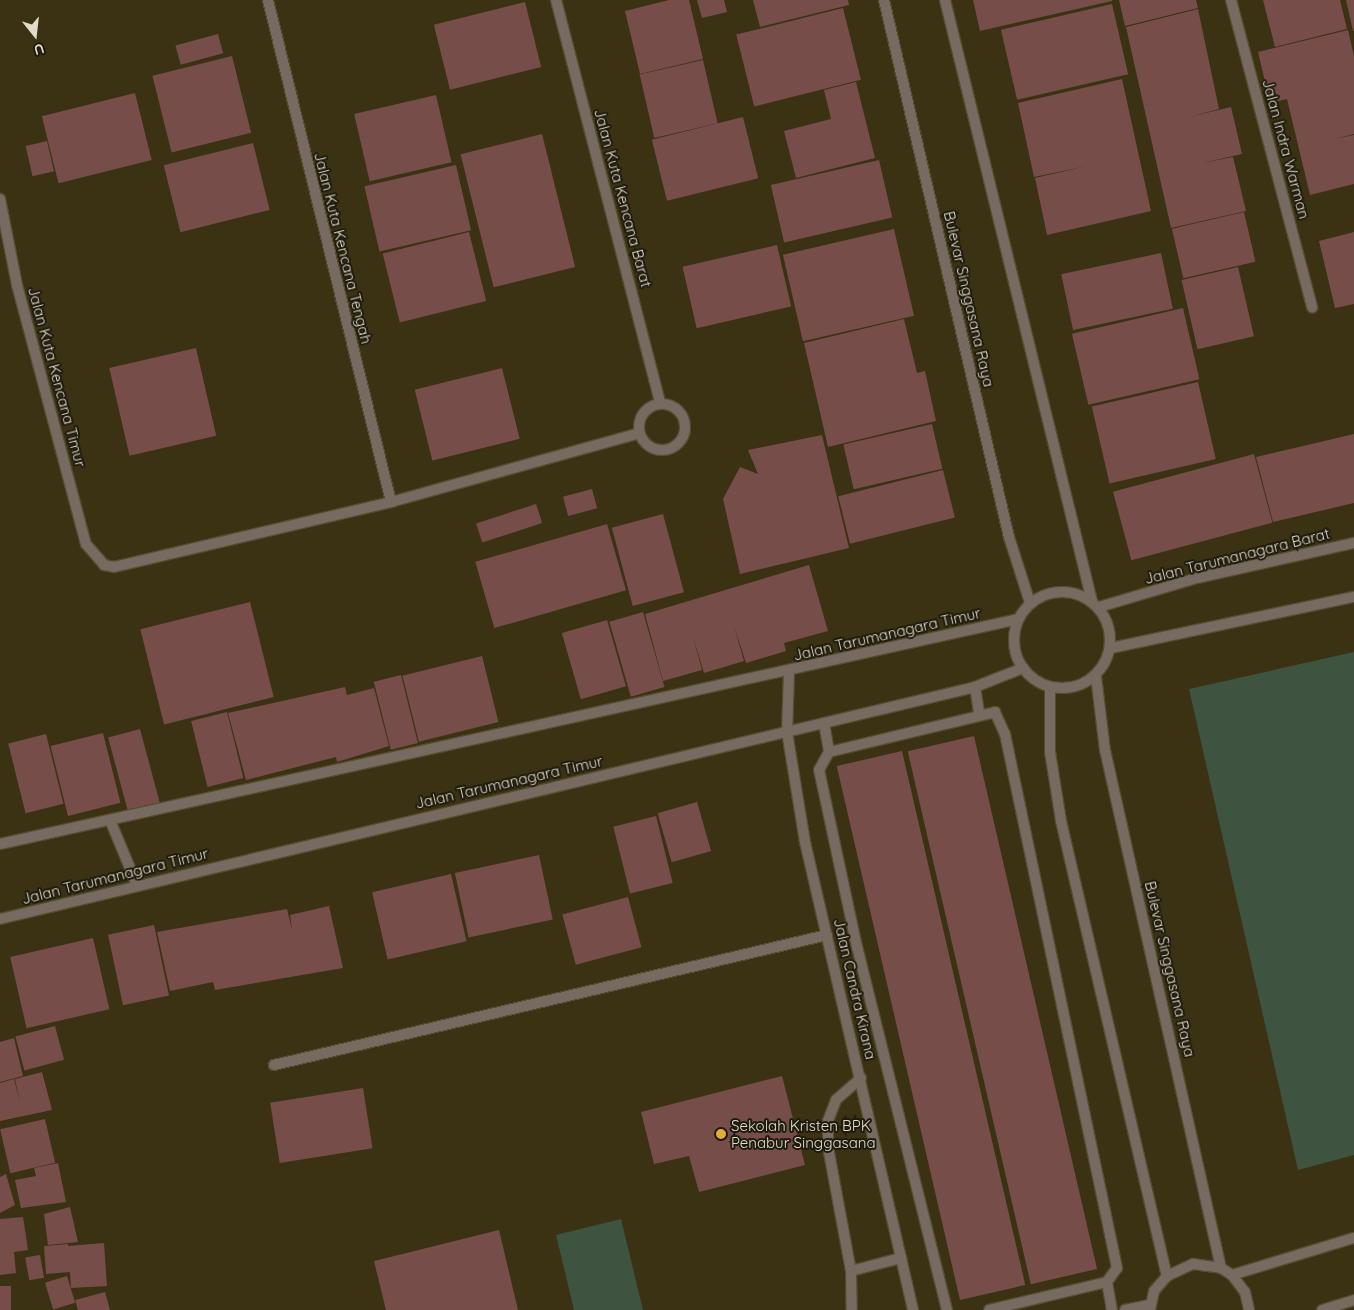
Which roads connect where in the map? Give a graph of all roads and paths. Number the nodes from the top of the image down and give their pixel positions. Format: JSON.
{"nodes":[{"id":1,"x":268,"y":0,"type":"edge"},
{"id":2,"x":556,"y":0,"type":"edge"},
{"id":3,"x":884,"y":0,"type":"edge"},
{"id":4,"x":945,"y":0,"type":"edge"},
{"id":5,"x":1230,"y":0,"type":"edge"},
{"id":6,"x":0,"y":199,"type":"edge"},
{"id":7,"x":1312,"y":306,"type":"dead end"},
{"id":8,"x":660,"y":403,"type":"junction"},
{"id":9,"x":639,"y":433,"type":"junction"},
{"id":10,"x":391,"y":502,"type":"junction"},
{"id":11,"x":1354,"y":544,"type":"edge"},
{"id":12,"x":1354,"y":597,"type":"edge"},
{"id":13,"x":1030,"y":603,"type":"junction"},
{"id":14,"x":1096,"y":604,"type":"junction"},
{"id":15,"x":1018,"y":619,"type":"junction"},
{"id":16,"x":1111,"y":648,"type":"junction"},
{"id":17,"x":1023,"y":668,"type":"junction"},
{"id":18,"x":789,"y":672,"type":"junction"},
{"id":19,"x":1096,"y":676,"type":"junction"},
{"id":20,"x":975,"y":686,"type":"junction"},
{"id":21,"x":1050,"y":687,"type":"junction"},
{"id":22,"x":979,"y":713,"type":"junction"},
{"id":23,"x":824,"y":724,"type":"junction"},
{"id":24,"x":787,"y":732,"type":"junction"},
{"id":25,"x":829,"y":752,"type":"junction"},
{"id":26,"x":110,"y":820,"type":"junction"},
{"id":27,"x":0,"y":844,"type":"edge"},
{"id":28,"x":137,"y":885,"type":"junction"},
{"id":29,"x":0,"y":919,"type":"edge"},
{"id":30,"x":827,"y":935,"type":"junction"},
{"id":31,"x":274,"y":1065,"type":"dead end"},
{"id":32,"x":861,"y":1078,"type":"junction"},
{"id":33,"x":1354,"y":1238,"type":"edge"},
{"id":34,"x":901,"y":1258,"type":"junction"},
{"id":35,"x":1221,"y":1268,"type":"junction"},
{"id":36,"x":851,"y":1270,"type":"junction"},
{"id":37,"x":1232,"y":1275,"type":"junction"},
{"id":38,"x":1167,"y":1276,"type":"junction"},
{"id":39,"x":1107,"y":1282,"type":"junction"},
{"id":40,"x":1354,"y":1300,"type":"edge"},
{"id":41,"x":1150,"y":1308,"type":"edge"},
{"id":42,"x":852,"y":1310,"type":"edge"},
{"id":43,"x":913,"y":1310,"type":"edge"},
{"id":44,"x":947,"y":1310,"type":"edge"},
{"id":45,"x":989,"y":1310,"type":"edge"},
{"id":46,"x":1112,"y":1310,"type":"edge"},
{"id":47,"x":1125,"y":1310,"type":"edge"},
{"id":48,"x":1249,"y":1310,"type":"edge"},
{"id":49,"x":1322,"y":1310,"type":"edge"}],
"edges":[{"from":1,"to":10,"type":"street","name":"Jalan Kuta Kencana Tengah"},
{"from":2,"to":8,"type":"street","name":"Jalan Kuta Kencana Barat"},
{"from":3,"to":13,"type":"street","name":"Bulevar Singgasana Raya"},
{"from":4,"to":14,"type":"street"},
{"from":5,"to":7,"type":"street","name":"Jalan Indra Warman"},
{"from":6,"to":10,"type":"street","name":"Jalan Kuta Kencana Timur"},
{"from":8,"to":9,"type":"street"},
{"from":8,"to":9,"type":"street"},
{"from":9,"to":10,"type":"street"},
{"from":11,"to":14,"type":"street","name":"Jalan Tarumanagara Barat"},
{"from":12,"to":16,"type":"street"},
{"from":13,"to":14,"type":"street"},
{"from":13,"to":15,"type":"street"},
{"from":14,"to":16,"type":"street"},
{"from":15,"to":17,"type":"street"},
{"from":15,"to":18,"type":"street","name":"Jalan Tarumanagara Timur"},
{"from":16,"to":19,"type":"street"},
{"from":17,"to":20,"type":"street","name":"Jalan Tarumanagara Timur"},
{"from":17,"to":21,"type":"street"},
{"from":18,"to":24,"type":"street","name":"Jalan Candra Kirana"},
{"from":18,"to":26,"type":"street","name":"Jalan Tarumanagara Timur"},
{"from":19,"to":21,"type":"street"},
{"from":19,"to":35,"type":"street","name":"Bulevar Singgasana Raya"},
{"from":20,"to":22,"type":"street"},
{"from":20,"to":23,"type":"street","name":"Jalan Tarumanagara Timur"},
{"from":21,"to":38,"type":"street"},
{"from":22,"to":25,"type":"street"},
{"from":22,"to":39,"type":"street"},
{"from":23,"to":24,"type":"street","name":"Jalan Tarumanagara Timur"},
{"from":23,"to":25,"type":"street"},
{"from":24,"to":28,"type":"street","name":"Jalan Tarumanagara Timur"},
{"from":24,"to":30,"type":"street","name":"Jalan Candra Kirana"},
{"from":25,"to":44,"type":"street"},
{"from":26,"to":27,"type":"street","name":"Jalan Tarumanagara Timur"},
{"from":26,"to":28,"type":"street"},
{"from":28,"to":29,"type":"street","name":"Jalan Tarumanagara Timur"},
{"from":30,"to":31,"type":"street"},
{"from":30,"to":32,"type":"street","name":"Jalan Candra Kirana"},
{"from":32,"to":34,"type":"street","name":"Jalan Candra Kirana"},
{"from":32,"to":36,"type":"street"},
{"from":33,"to":37,"type":"street"},
{"from":34,"to":36,"type":"street"},
{"from":34,"to":43,"type":"street","name":"Jalan Candra Kirana"},
{"from":35,"to":37,"type":"street"},
{"from":35,"to":38,"type":"street"},
{"from":36,"to":42,"type":"street"},
{"from":37,"to":48,"type":"street"},
{"from":38,"to":41,"type":"street"},
{"from":39,"to":45,"type":"street"},
{"from":39,"to":46,"type":"street"},
{"from":40,"to":49,"type":"street"},
{"from":41,"to":47,"type":"street"}]}
